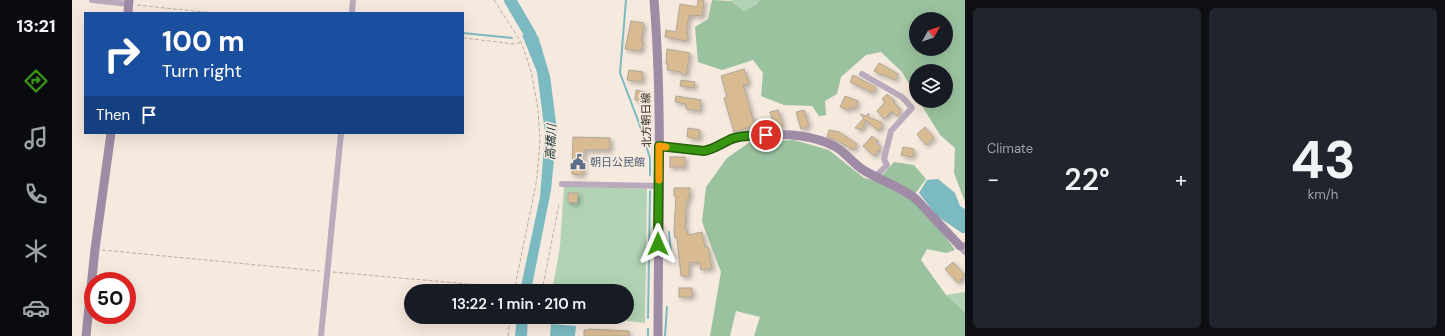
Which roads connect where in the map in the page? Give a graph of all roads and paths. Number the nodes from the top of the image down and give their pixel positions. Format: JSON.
{"nodes":[{"id":1,"x":92,"y":0,"type":"edge"},
{"id":2,"x":353,"y":0,"type":"edge"},
{"id":3,"x":494,"y":0,"type":"edge"},
{"id":4,"x":654,"y":0,"type":"edge"},
{"id":5,"x":129,"y":6,"type":"edge"},
{"id":6,"x":202,"y":12,"type":"edge"},
{"id":7,"x":352,"y":12,"type":"edge"},
{"id":8,"x":464,"y":38,"type":"edge"},
{"id":9,"x":521,"y":42,"type":"junction"},
{"id":10,"x":862,"y":74,"type":"dead end"},
{"id":11,"x":111,"y":134,"type":"edge"},
{"id":12,"x":341,"y":134,"type":"edge"},
{"id":13,"x":659,"y":146,"type":"junction"},
{"id":14,"x":876,"y":176,"type":"junction"},
{"id":15,"x":562,"y":184,"type":"dead end"},
{"id":16,"x":659,"y":186,"type":"junction"},
{"id":17,"x":559,"y":204,"type":"dead end"},
{"id":18,"x":963,"y":248,"type":"edge"},
{"id":19,"x":95,"y":249,"type":"junction"},
{"id":20,"x":328,"y":271,"type":"junction"},
{"id":21,"x":470,"y":284,"type":"edge"},
{"id":22,"x":515,"y":284,"type":"edge"},
{"id":23,"x":543,"y":284,"type":"edge"},
{"id":24,"x":509,"y":324,"type":"edge"},
{"id":25,"x":86,"y":336,"type":"edge"},
{"id":26,"x":321,"y":336,"type":"edge"},
{"id":27,"x":508,"y":336,"type":"edge"},
{"id":28,"x":658,"y":336,"type":"edge"}],
"edges":[{"from":1,"to":5,"type":"street"},
{"from":2,"to":7,"type":"street"},
{"from":3,"to":9,"type":"path"},
{"from":4,"to":13,"type":"street","name":"北方朝日線"},
{"from":5,"to":6,"type":"path"},
{"from":8,"to":9,"type":"path"},
{"from":9,"to":22,"type":"path"},
{"from":10,"to":14,"type":"street"},
{"from":11,"to":19,"type":"street"},
{"from":12,"to":20,"type":"street"},
{"from":13,"to":14,"type":"street"},
{"from":13,"to":16,"type":"street","name":"北方朝日線"},
{"from":14,"to":18,"type":"street"},
{"from":15,"to":16,"type":"street"},
{"from":16,"to":28,"type":"street","name":"北方朝日線"},
{"from":17,"to":23,"type":"path"},
{"from":19,"to":20,"type":"path"},
{"from":19,"to":25,"type":"street"},
{"from":20,"to":21,"type":"path"},
{"from":20,"to":26,"type":"street"},
{"from":24,"to":27,"type":"path"}]}
